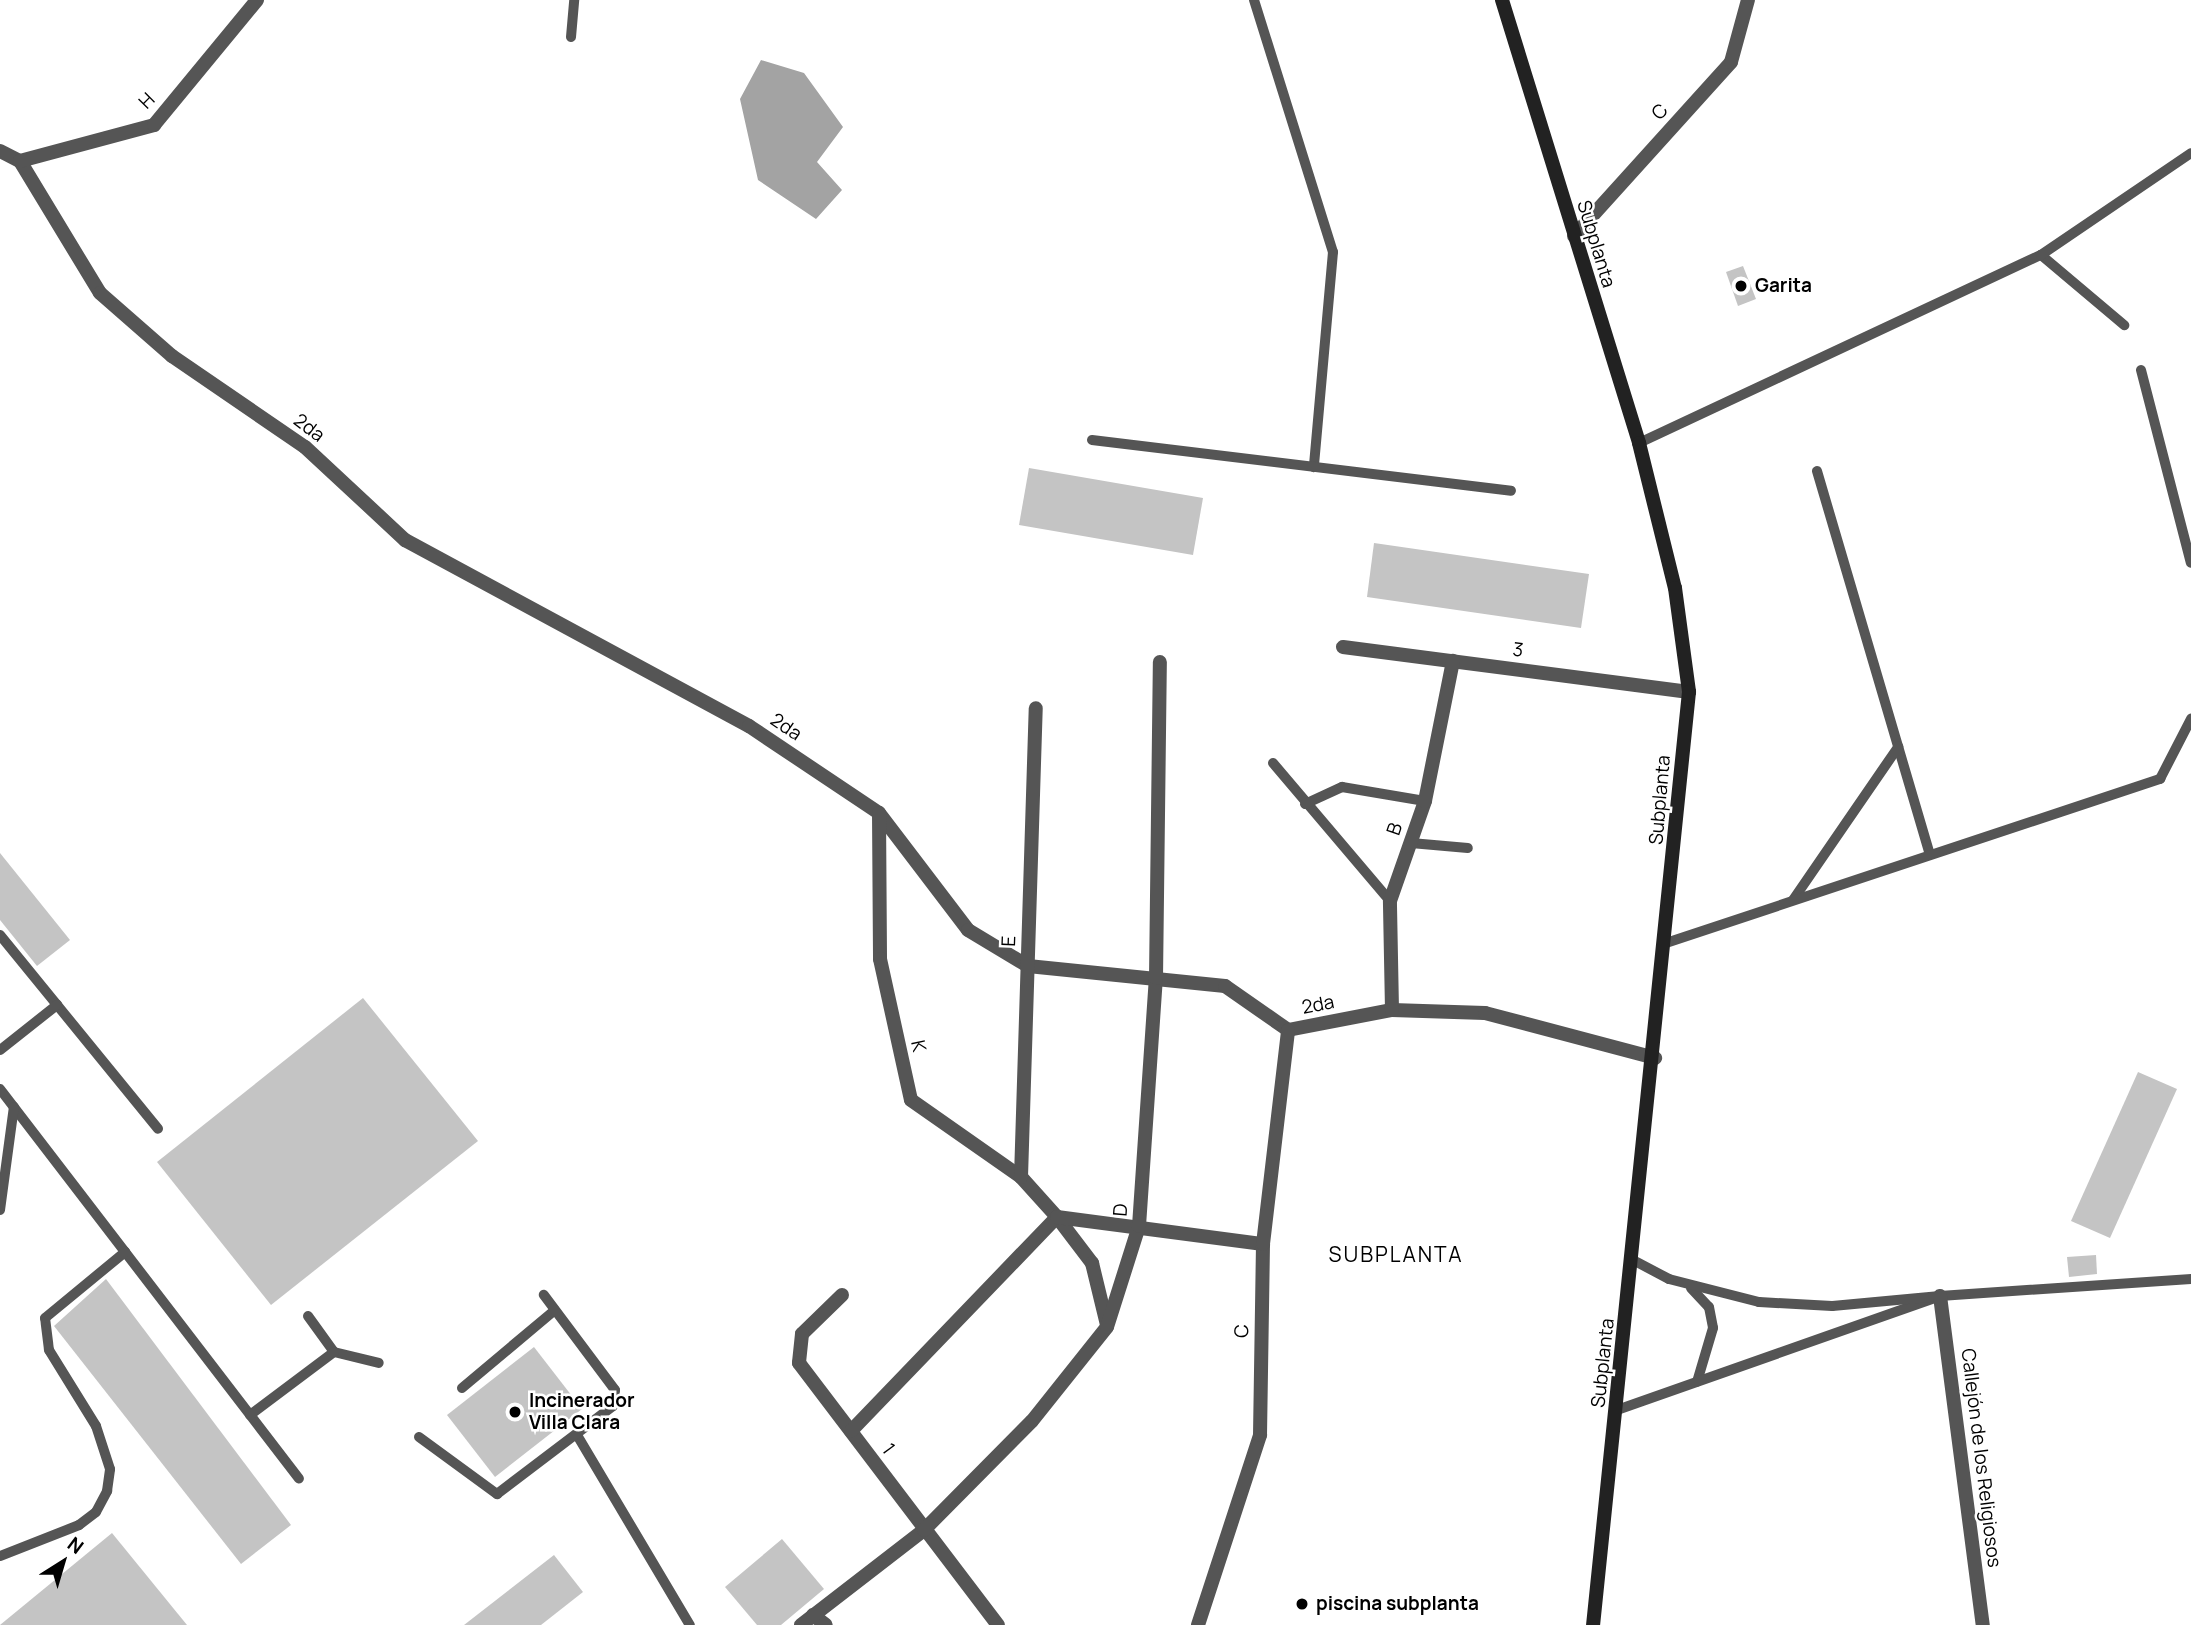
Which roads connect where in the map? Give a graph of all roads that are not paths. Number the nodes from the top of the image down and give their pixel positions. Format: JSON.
{"nodes":[{"id":1,"x":257,"y":0,"type":"edge"},
{"id":2,"x":574,"y":0,"type":"edge"},
{"id":3,"x":1254,"y":0,"type":"edge"},
{"id":4,"x":1502,"y":0,"type":"edge"},
{"id":5,"x":1748,"y":0,"type":"edge"},
{"id":6,"x":571,"y":37,"type":"dead end"},
{"id":7,"x":0,"y":151,"type":"edge"},
{"id":8,"x":2191,"y":153,"type":"edge"},
{"id":9,"x":20,"y":161,"type":"junction"},
{"id":10,"x":1574,"y":236,"type":"junction"},
{"id":11,"x":2041,"y":255,"type":"junction"},
{"id":12,"x":2124,"y":325,"type":"dead end"},
{"id":13,"x":2141,"y":370,"type":"dead end"},
{"id":14,"x":1092,"y":440,"type":"dead end"},
{"id":15,"x":1639,"y":443,"type":"junction"},
{"id":16,"x":1314,"y":467,"type":"junction"},
{"id":17,"x":1817,"y":471,"type":"dead end"},
{"id":18,"x":1511,"y":491,"type":"dead end"},
{"id":19,"x":2191,"y":563,"type":"edge"},
{"id":20,"x":1343,"y":646,"type":"dead end"},
{"id":21,"x":1453,"y":661,"type":"junction"},
{"id":22,"x":1160,"y":662,"type":"dead end"},
{"id":23,"x":1689,"y":692,"type":"junction"},
{"id":24,"x":1037,"y":708,"type":"dead end"},
{"id":25,"x":2191,"y":719,"type":"edge"},
{"id":26,"x":1898,"y":747,"type":"junction"},
{"id":27,"x":1273,"y":762,"type":"dead end"},
{"id":28,"x":1425,"y":801,"type":"junction"},
{"id":29,"x":1305,"y":804,"type":"junction"},
{"id":30,"x":879,"y":813,"type":"junction"},
{"id":31,"x":1410,"y":843,"type":"junction"},
{"id":32,"x":1468,"y":848,"type":"dead end"},
{"id":33,"x":1930,"y":855,"type":"junction"},
{"id":34,"x":1390,"y":901,"type":"junction"},
{"id":35,"x":1793,"y":901,"type":"junction"},
{"id":36,"x":0,"y":935,"type":"edge"},
{"id":37,"x":1666,"y":943,"type":"junction"},
{"id":38,"x":1028,"y":966,"type":"junction"},
{"id":39,"x":1156,"y":978,"type":"junction"},
{"id":40,"x":57,"y":1005,"type":"junction"},
{"id":41,"x":1392,"y":1010,"type":"junction"},
{"id":42,"x":1288,"y":1030,"type":"junction"},
{"id":43,"x":0,"y":1050,"type":"edge"},
{"id":44,"x":1656,"y":1058,"type":"junction"},
{"id":45,"x":0,"y":1088,"type":"edge"},
{"id":46,"x":14,"y":1107,"type":"junction"},
{"id":47,"x":158,"y":1129,"type":"dead end"},
{"id":48,"x":1021,"y":1177,"type":"junction"},
{"id":49,"x":0,"y":1210,"type":"edge"},
{"id":50,"x":1056,"y":1217,"type":"junction"},
{"id":51,"x":1139,"y":1228,"type":"junction"},
{"id":52,"x":1263,"y":1244,"type":"junction"},
{"id":53,"x":125,"y":1252,"type":"junction"},
{"id":54,"x":1633,"y":1260,"type":"junction"},
{"id":55,"x":2191,"y":1279,"type":"edge"},
{"id":56,"x":1689,"y":1286,"type":"junction"},
{"id":57,"x":544,"y":1295,"type":"dead end"},
{"id":58,"x":842,"y":1295,"type":"dead end"},
{"id":59,"x":1940,"y":1296,"type":"junction"},
{"id":60,"x":555,"y":1310,"type":"junction"},
{"id":61,"x":308,"y":1316,"type":"dead end"},
{"id":62,"x":1107,"y":1327,"type":"junction"},
{"id":63,"x":334,"y":1352,"type":"junction"},
{"id":64,"x":379,"y":1363,"type":"dead end"},
{"id":65,"x":1697,"y":1382,"type":"junction"},
{"id":66,"x":462,"y":1388,"type":"dead end"},
{"id":67,"x":1617,"y":1410,"type":"junction"},
{"id":68,"x":250,"y":1415,"type":"junction"},
{"id":69,"x":851,"y":1431,"type":"junction"},
{"id":70,"x":577,"y":1435,"type":"junction"},
{"id":71,"x":419,"y":1437,"type":"dead end"},
{"id":72,"x":299,"y":1479,"type":"dead end"},
{"id":73,"x":924,"y":1530,"type":"junction"},
{"id":74,"x":0,"y":1556,"type":"edge"},
{"id":75,"x":813,"y":1615,"type":"junction"},
{"id":76,"x":690,"y":1625,"type":"edge"},
{"id":77,"x":801,"y":1625,"type":"edge"},
{"id":78,"x":826,"y":1625,"type":"edge"},
{"id":79,"x":999,"y":1625,"type":"edge"},
{"id":80,"x":1198,"y":1625,"type":"edge"},
{"id":81,"x":1593,"y":1625,"type":"edge"},
{"id":82,"x":1983,"y":1625,"type":"edge"}],
"edges":[{"from":1,"to":9,"type":"street","name":"H"},
{"from":2,"to":6,"type":"lane"},
{"from":3,"to":16,"type":"lane"},
{"from":4,"to":10,"type":"street","name":"Subplanta"},
{"from":5,"to":10,"type":"street","name":"C"},
{"from":7,"to":9,"type":"street"},
{"from":8,"to":11,"type":"lane"},
{"from":9,"to":30,"type":"street","name":"2da"},
{"from":10,"to":15,"type":"street","name":"Subplanta"},
{"from":11,"to":12,"type":"lane"},
{"from":11,"to":15,"type":"lane"},
{"from":13,"to":19,"type":"lane"},
{"from":14,"to":16,"type":"lane"},
{"from":15,"to":23,"type":"street","name":"Subplanta"},
{"from":16,"to":18,"type":"lane"},
{"from":17,"to":26,"type":"lane"},
{"from":20,"to":21,"type":"street","name":"3"},
{"from":21,"to":23,"type":"street","name":"3"},
{"from":21,"to":28,"type":"street","name":"B"},
{"from":22,"to":39,"type":"street","name":"D"},
{"from":23,"to":37,"type":"street","name":"Subplanta"},
{"from":24,"to":38,"type":"street","name":"E"},
{"from":25,"to":33,"type":"lane"},
{"from":26,"to":33,"type":"lane"},
{"from":26,"to":35,"type":"lane"},
{"from":27,"to":29,"type":"lane"},
{"from":28,"to":29,"type":"lane"},
{"from":28,"to":31,"type":"street","name":"B"},
{"from":29,"to":34,"type":"lane"},
{"from":30,"to":38,"type":"street","name":"2da"},
{"from":30,"to":48,"type":"street","name":"K"},
{"from":31,"to":32,"type":"lane"},
{"from":31,"to":34,"type":"street","name":"B"},
{"from":33,"to":35,"type":"lane"},
{"from":34,"to":41,"type":"street","name":"B"},
{"from":35,"to":37,"type":"lane"},
{"from":36,"to":40,"type":"lane"},
{"from":37,"to":44,"type":"street","name":"Subplanta"},
{"from":38,"to":39,"type":"street","name":"2da"},
{"from":38,"to":48,"type":"street","name":"E"},
{"from":39,"to":42,"type":"street","name":"2da"},
{"from":39,"to":51,"type":"street","name":"D"},
{"from":40,"to":43,"type":"lane"},
{"from":40,"to":47,"type":"lane"},
{"from":41,"to":42,"type":"street","name":"2da"},
{"from":41,"to":44,"type":"street","name":"2da"},
{"from":42,"to":52,"type":"street","name":"C"},
{"from":44,"to":54,"type":"street","name":"Subplanta"},
{"from":45,"to":46,"type":"lane"},
{"from":46,"to":49,"type":"lane"},
{"from":46,"to":53,"type":"lane"},
{"from":48,"to":50,"type":"street","name":"K"},
{"from":50,"to":51,"type":"street"},
{"from":50,"to":62,"type":"street","name":"K"},
{"from":50,"to":69,"type":"street"},
{"from":51,"to":52,"type":"street"},
{"from":51,"to":62,"type":"street","name":"D"},
{"from":52,"to":80,"type":"street","name":"C"},
{"from":53,"to":68,"type":"lane"},
{"from":53,"to":74,"type":"lane"},
{"from":54,"to":56,"type":"lane"},
{"from":54,"to":67,"type":"street","name":"Subplanta"},
{"from":55,"to":59,"type":"lane"},
{"from":56,"to":59,"type":"lane"},
{"from":56,"to":65,"type":"lane"},
{"from":57,"to":60,"type":"lane"},
{"from":58,"to":69,"type":"street","name":"1"},
{"from":59,"to":65,"type":"lane"},
{"from":59,"to":82,"type":"street","name":"Callejón de los Religiosos"},
{"from":60,"to":66,"type":"lane"},
{"from":60,"to":70,"type":"lane"},
{"from":61,"to":63,"type":"lane"},
{"from":62,"to":73,"type":"street","name":"D"},
{"from":63,"to":64,"type":"lane"},
{"from":63,"to":68,"type":"lane"},
{"from":65,"to":67,"type":"lane"},
{"from":67,"to":81,"type":"street","name":"Subplanta"},
{"from":68,"to":72,"type":"lane"},
{"from":69,"to":73,"type":"street","name":"1"},
{"from":70,"to":71,"type":"lane"},
{"from":70,"to":76,"type":"lane"},
{"from":73,"to":75,"type":"street","name":"D"},
{"from":73,"to":79,"type":"street","name":"1"},
{"from":75,"to":77,"type":"street","name":"D"},
{"from":75,"to":78,"type":"street"}]}
